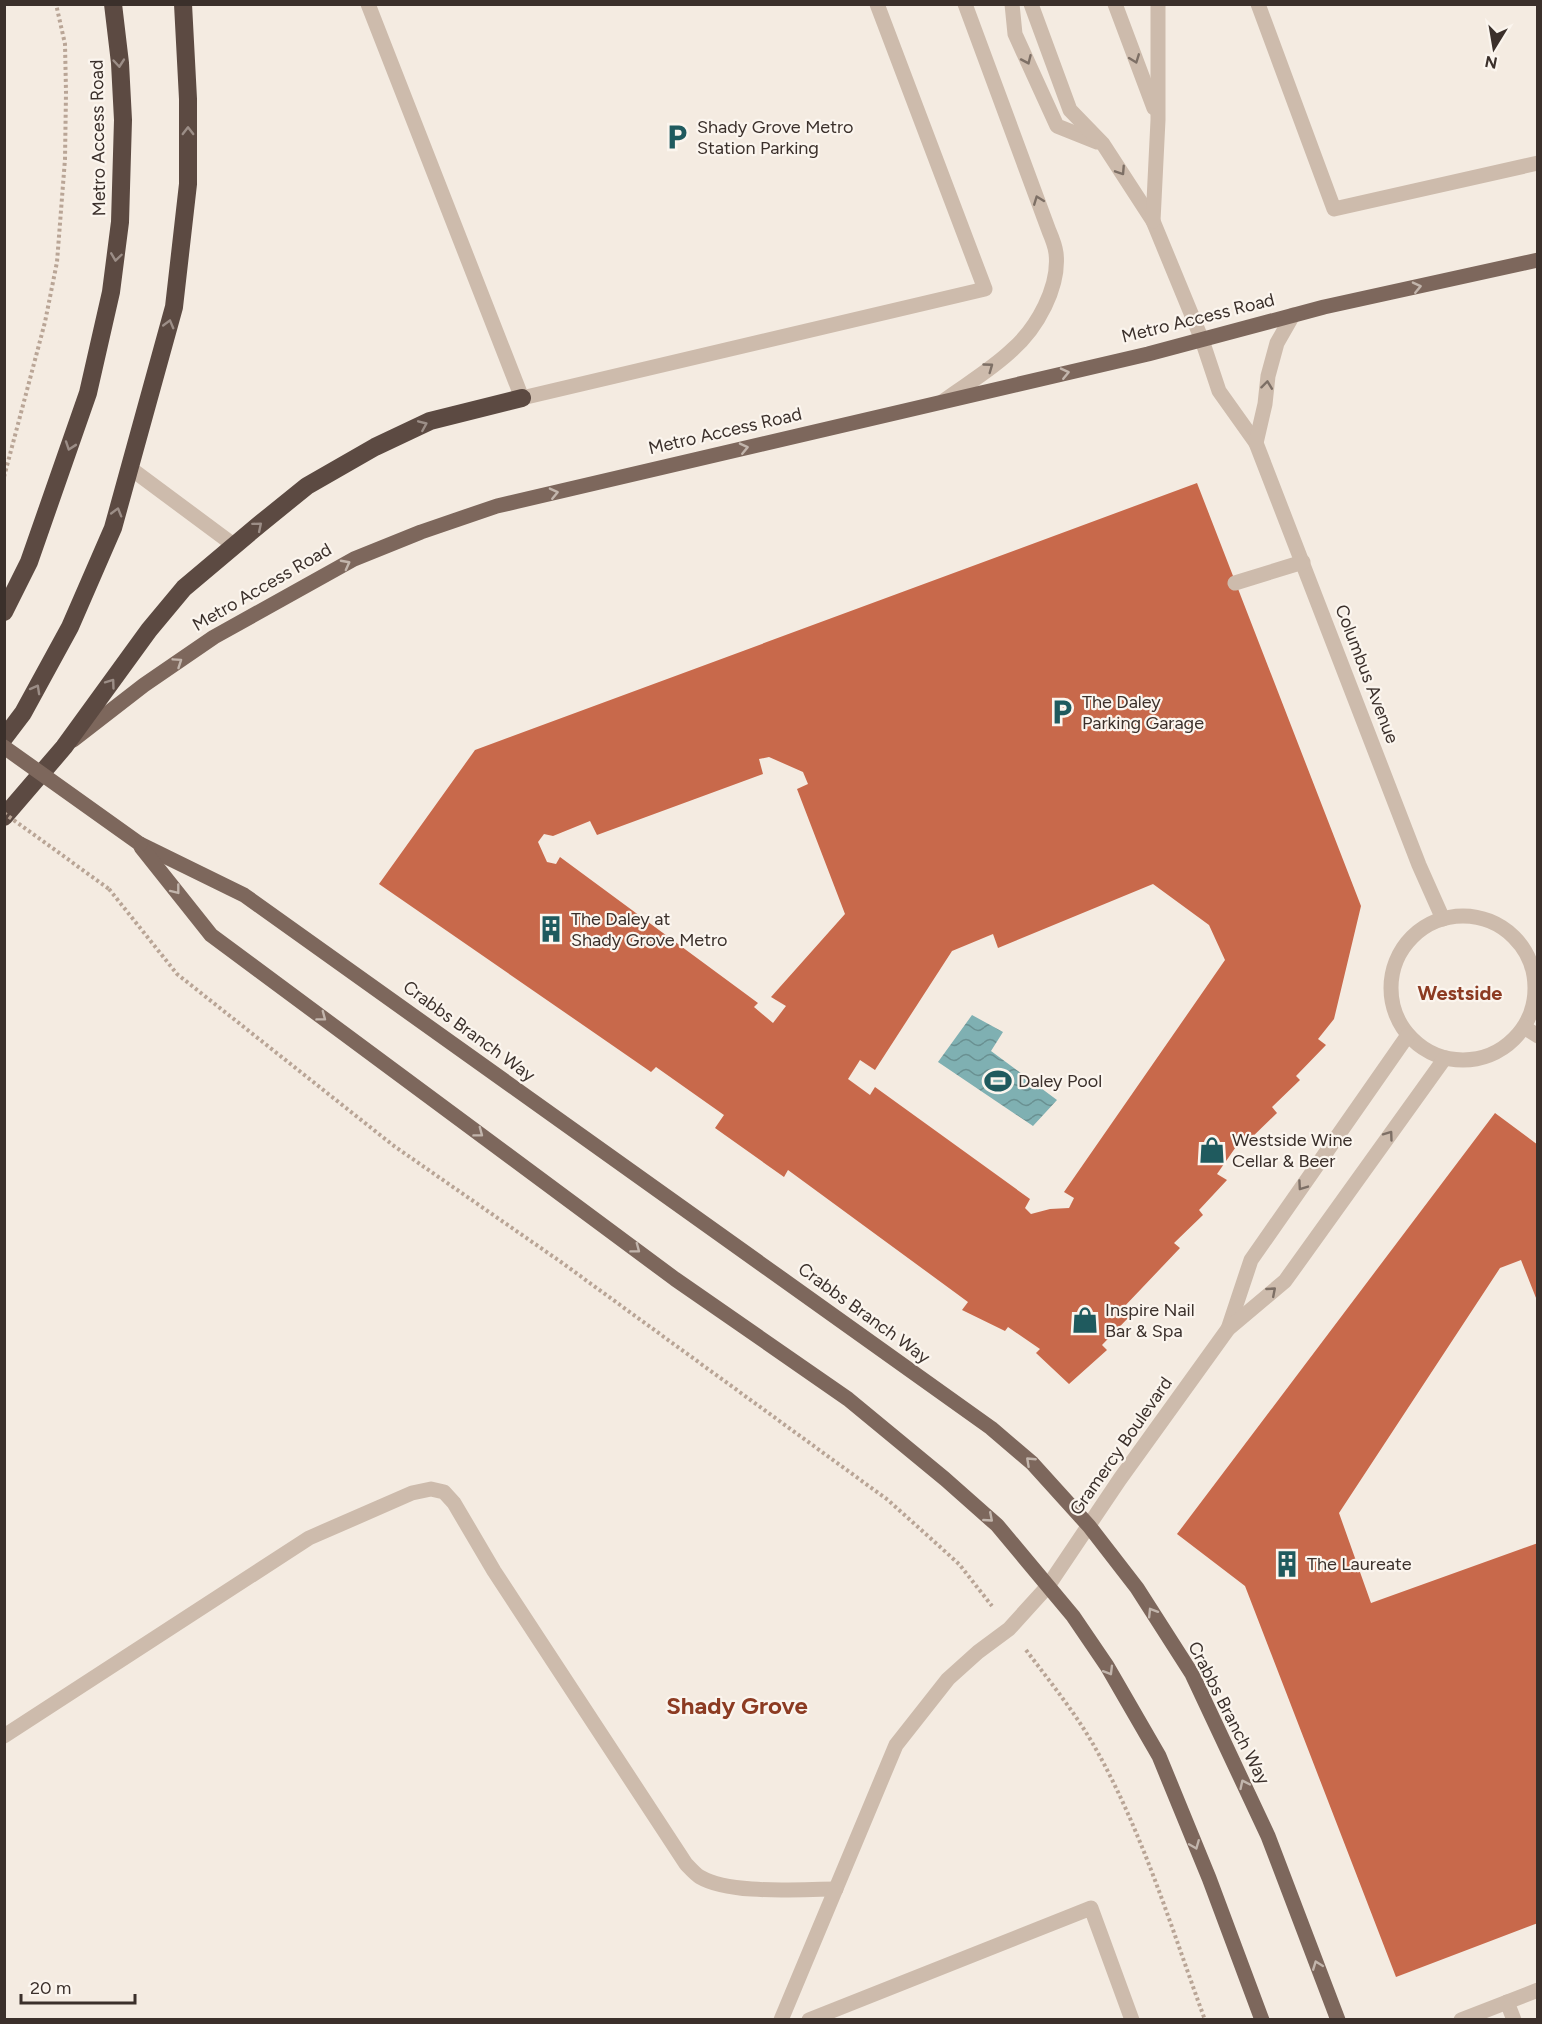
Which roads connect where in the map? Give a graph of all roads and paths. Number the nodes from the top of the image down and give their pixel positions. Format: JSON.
{"nodes":[{"id":1,"x":56,"y":4,"type":"edge"},
{"id":2,"x":113,"y":4,"type":"edge"},
{"id":3,"x":183,"y":4,"type":"edge"},
{"id":4,"x":368,"y":4,"type":"edge"},
{"id":5,"x":877,"y":4,"type":"edge"},
{"id":6,"x":965,"y":4,"type":"edge"},
{"id":7,"x":1012,"y":4,"type":"edge"},
{"id":8,"x":1031,"y":4,"type":"edge"},
{"id":9,"x":1115,"y":4,"type":"edge"},
{"id":10,"x":1158,"y":4,"type":"edge"},
{"id":11,"x":1258,"y":4,"type":"edge"},
{"id":12,"x":1158,"y":120,"type":"junction"},
{"id":13,"x":1103,"y":144,"type":"junction"},
{"id":14,"x":1538,"y":163,"type":"edge"},
{"id":15,"x":1153,"y":221,"type":"junction"},
{"id":16,"x":1538,"y":260,"type":"edge"},
{"id":17,"x":1293,"y":315,"type":"junction"},
{"id":18,"x":1202,"y":340,"type":"junction"},
{"id":19,"x":522,"y":398,"type":"junction"},
{"id":20,"x":942,"y":402,"type":"junction"},
{"id":21,"x":1256,"y":442,"type":"junction"},
{"id":22,"x":130,"y":468,"type":"junction"},
{"id":23,"x":4,"y":477,"type":"edge"},
{"id":24,"x":235,"y":546,"type":"junction"},
{"id":25,"x":1303,"y":562,"type":"junction"},
{"id":26,"x":1235,"y":583,"type":"dead end"},
{"id":27,"x":4,"y":612,"type":"edge"},
{"id":28,"x":4,"y":738,"type":"edge"},
{"id":29,"x":4,"y":747,"type":"edge"},
{"id":30,"x":64,"y":747,"type":"junction"},
{"id":31,"x":4,"y":815,"type":"edge"},
{"id":32,"x":140,"y":844,"type":"junction"},
{"id":33,"x":1443,"y":918,"type":"junction"},
{"id":34,"x":1524,"y":1027,"type":"junction"},
{"id":35,"x":1408,"y":1035,"type":"junction"},
{"id":36,"x":1538,"y":1036,"type":"edge"},
{"id":37,"x":1445,"y":1058,"type":"junction"},
{"id":38,"x":1228,"y":1329,"type":"junction"},
{"id":39,"x":1089,"y":1526,"type":"junction"},
{"id":40,"x":1048,"y":1586,"type":"junction"},
{"id":41,"x":1009,"y":1629,"type":"junction"},
{"id":42,"x":4,"y":1736,"type":"edge"},
{"id":43,"x":836,"y":1889,"type":"junction"},
{"id":44,"x":1538,"y":1990,"type":"edge"},
{"id":45,"x":1507,"y":2002,"type":"junction"},
{"id":46,"x":781,"y":2019,"type":"edge"},
{"id":47,"x":809,"y":2019,"type":"edge"},
{"id":48,"x":1132,"y":2019,"type":"edge"},
{"id":49,"x":1205,"y":2019,"type":"edge"},
{"id":50,"x":1262,"y":2019,"type":"edge"},
{"id":51,"x":1338,"y":2019,"type":"edge"},
{"id":52,"x":1461,"y":2019,"type":"edge"},
{"id":53,"x":1514,"y":2019,"type":"edge"}],
"edges":[{"from":1,"to":23,"type":"path"},
{"from":2,"to":27,"type":"highway","name":"Metro Access Road","one_way":true},
{"from":22,"to":3,"type":"highway","one_way":true},
{"from":4,"to":19,"type":"street"},
{"from":5,"to":19,"type":"street"},
{"from":20,"to":6,"type":"street","one_way":true},
{"from":7,"to":13,"type":"street","one_way":true},
{"from":8,"to":13,"type":"street"},
{"from":9,"to":12,"type":"street","one_way":true},
{"from":10,"to":12,"type":"street"},
{"from":11,"to":14,"type":"street"},
{"from":12,"to":15,"type":"street"},
{"from":13,"to":15,"type":"street","one_way":true},
{"from":15,"to":18,"type":"street","name":"Columbus Avenue"},
{"from":17,"to":16,"type":"main road","name":"Metro Access Road","one_way":true},
{"from":17,"to":18,"type":"main road","name":"Metro Access Road"},
{"from":21,"to":17,"type":"street","one_way":true},
{"from":20,"to":18,"type":"main road","name":"Metro Access Road","one_way":true},
{"from":18,"to":21,"type":"street","name":"Columbus Avenue"},
{"from":24,"to":19,"type":"highway","one_way":true},
{"from":30,"to":20,"type":"main road","name":"Metro Access Road","one_way":true},
{"from":21,"to":25,"type":"street","name":"Columbus Avenue"},
{"from":22,"to":24,"type":"street"},
{"from":28,"to":22,"type":"highway","one_way":true},
{"from":30,"to":24,"type":"highway","one_way":true},
{"from":25,"to":26,"type":"street"},
{"from":25,"to":33,"type":"street","name":"Columbus Avenue"},
{"from":29,"to":32,"type":"main road","name":"Crabbs Branch Way","bridge":true},
{"from":30,"to":31,"type":"highway","name":"Metro Access Road"},
{"from":31,"to":41,"type":"path","bridge":true},
{"from":39,"to":32,"type":"main road","name":"Crabbs Branch Way","one_way":true},
{"from":32,"to":40,"type":"main road","name":"Crabbs Branch Way","one_way":true},
{"from":33,"to":34,"type":"street"},
{"from":33,"to":35,"type":"street"},
{"from":34,"to":36,"type":"street"},
{"from":34,"to":37,"type":"street"},
{"from":35,"to":37,"type":"street"},
{"from":35,"to":38,"type":"street","name":"Gramercy Boulevard","one_way":true},
{"from":38,"to":37,"type":"street","name":"Gramercy Boulevard","one_way":true},
{"from":38,"to":39,"type":"street","name":"Gramercy Boulevard"},
{"from":39,"to":40,"type":"street","name":"Gramercy Boulevard"},
{"from":51,"to":39,"type":"main road","name":"Crabbs Branch Way","one_way":true},
{"from":40,"to":41,"type":"street","name":"Gramercy Boulevard"},
{"from":40,"to":50,"type":"main road","name":"Crabbs Branch Way","one_way":true},
{"from":41,"to":43,"type":"street","name":"Gramercy Boulevard"},
{"from":41,"to":49,"type":"path"},
{"from":42,"to":43,"type":"street"},
{"from":43,"to":46,"type":"street","name":"Gramercy Boulevard"},
{"from":44,"to":45,"type":"street"},
{"from":45,"to":52,"type":"street"},
{"from":45,"to":53,"type":"street"},
{"from":47,"to":48,"type":"street"}]}
